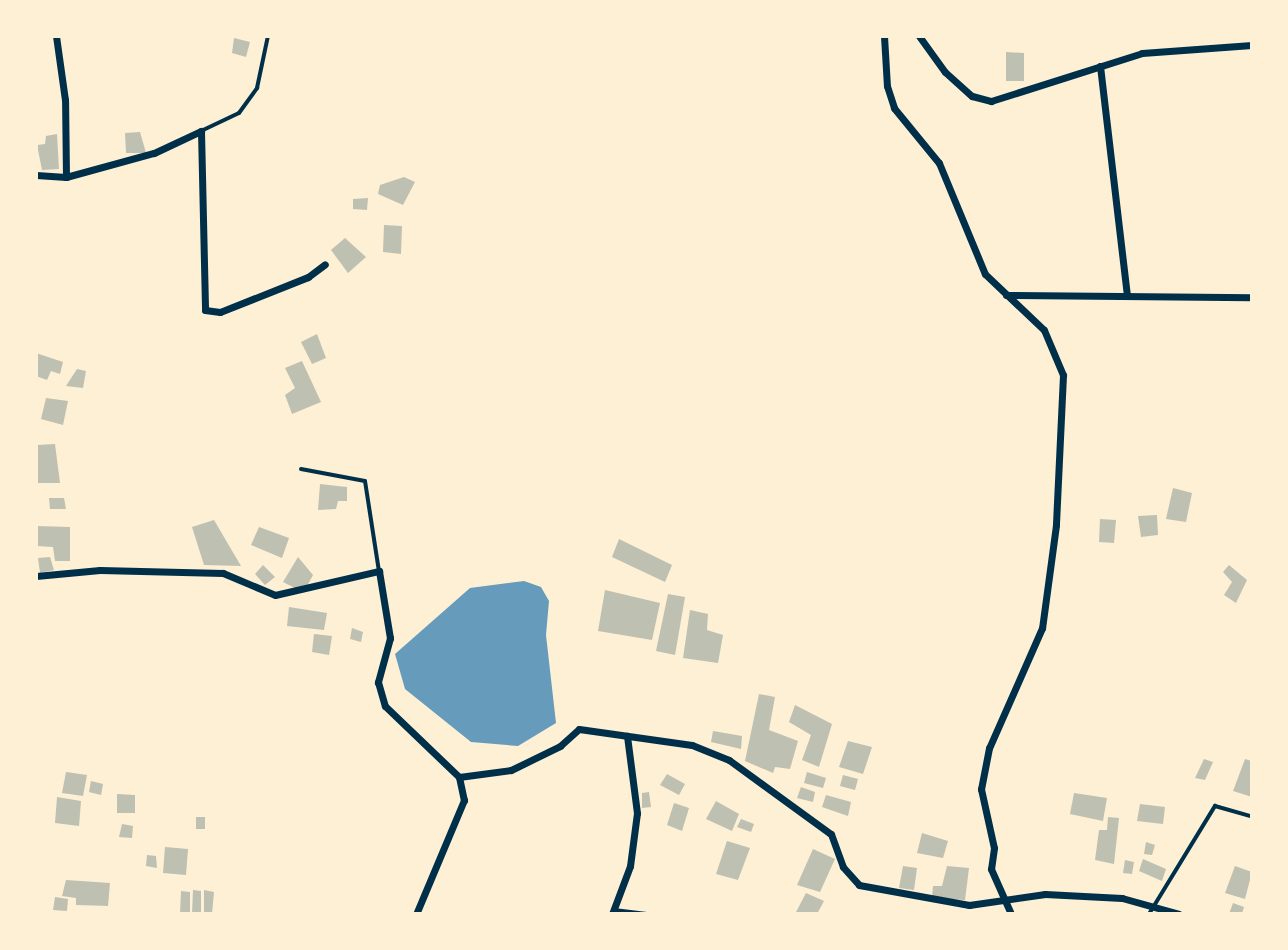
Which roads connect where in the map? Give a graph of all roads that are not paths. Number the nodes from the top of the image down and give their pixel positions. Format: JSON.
{"nodes":[{"id":1,"x":56,"y":36,"type":"edge"},
{"id":2,"x":268,"y":36,"type":"edge"},
{"id":3,"x":884,"y":36,"type":"edge"},
{"id":4,"x":919,"y":36,"type":"edge"},
{"id":5,"x":1252,"y":45,"type":"edge"},
{"id":6,"x":1100,"y":66,"type":"junction"},
{"id":7,"x":201,"y":131,"type":"junction"},
{"id":8,"x":36,"y":175,"type":"edge"},
{"id":9,"x":66,"y":177,"type":"junction"},
{"id":10,"x":325,"y":264,"type":"dead end"},
{"id":11,"x":1006,"y":295,"type":"junction"},
{"id":12,"x":1127,"y":295,"type":"junction"},
{"id":13,"x":1252,"y":297,"type":"edge"},
{"id":14,"x":301,"y":469,"type":"dead end"},
{"id":15,"x":379,"y":571,"type":"junction"},
{"id":16,"x":36,"y":576,"type":"edge"},
{"id":17,"x":627,"y":736,"type":"junction"},
{"id":18,"x":459,"y":777,"type":"junction"},
{"id":19,"x":1251,"y":816,"type":"edge"},
{"id":20,"x":1004,"y":897,"type":"junction"},
{"id":21,"x":1150,"y":910,"type":"edge"},
{"id":22,"x":613,"y":912,"type":"edge"},
{"id":23,"x":416,"y":914,"type":"edge"},
{"id":24,"x":647,"y":914,"type":"edge"},
{"id":25,"x":1011,"y":914,"type":"edge"},
{"id":26,"x":1179,"y":914,"type":"edge"}],
"edges":[{"from":1,"to":9,"type":"street"},
{"from":2,"to":7,"type":"lane"},
{"from":3,"to":11,"type":"street"},
{"from":4,"to":6,"type":"street"},
{"from":5,"to":6,"type":"street"},
{"from":6,"to":12,"type":"street"},
{"from":7,"to":9,"type":"street"},
{"from":7,"to":10,"type":"street"},
{"from":8,"to":9,"type":"street"},
{"from":11,"to":12,"type":"street"},
{"from":11,"to":20,"type":"street"},
{"from":12,"to":13,"type":"street"},
{"from":14,"to":15,"type":"lane"},
{"from":15,"to":16,"type":"street"},
{"from":15,"to":18,"type":"street"},
{"from":17,"to":18,"type":"street"},
{"from":17,"to":20,"type":"street"},
{"from":17,"to":22,"type":"street"},
{"from":18,"to":23,"type":"street"},
{"from":19,"to":21,"type":"lane"},
{"from":20,"to":21,"type":"street"},
{"from":20,"to":25,"type":"street"},
{"from":21,"to":26,"type":"street"},
{"from":22,"to":24,"type":"lane"}]}
